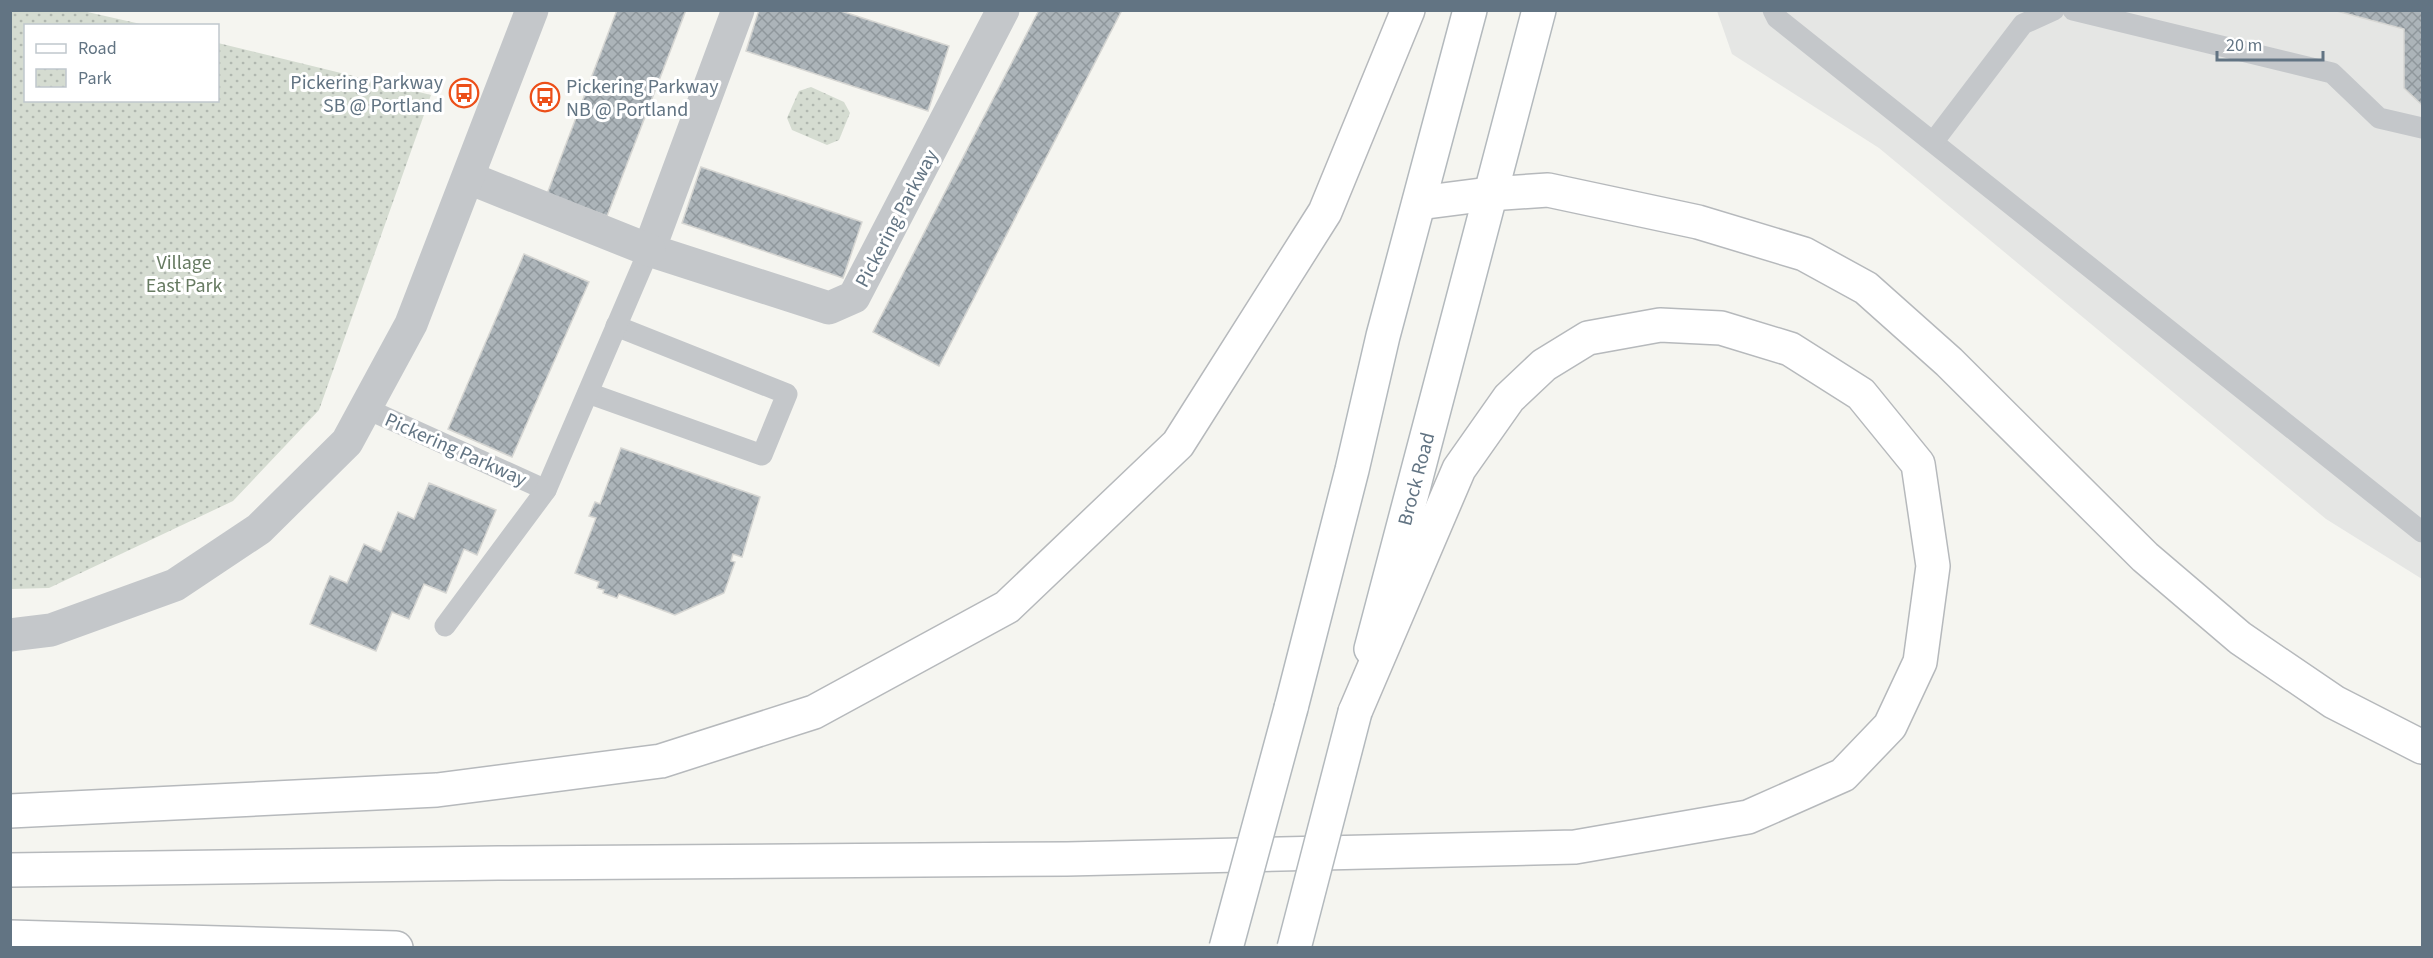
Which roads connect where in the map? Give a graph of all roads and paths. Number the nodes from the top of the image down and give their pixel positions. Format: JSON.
{"nodes":[{"id":1,"x":532,"y":10,"type":"edge"},
{"id":2,"x":738,"y":10,"type":"edge"},
{"id":3,"x":1003,"y":10,"type":"edge"},
{"id":4,"x":1408,"y":10,"type":"edge"},
{"id":5,"x":1470,"y":10,"type":"edge"},
{"id":6,"x":1539,"y":10,"type":"edge"},
{"id":7,"x":1773,"y":10,"type":"edge"},
{"id":8,"x":2054,"y":10,"type":"edge"},
{"id":9,"x":2073,"y":10,"type":"edge"},
{"id":10,"x":2422,"y":128,"type":"edge"},
{"id":11,"x":1934,"y":141,"type":"junction"},
{"id":12,"x":469,"y":178,"type":"junction"},
{"id":13,"x":1489,"y":194,"type":"junction"},
{"id":14,"x":1419,"y":204,"type":"junction"},
{"id":15,"x":649,"y":250,"type":"junction"},
{"id":16,"x":616,"y":326,"type":"junction"},
{"id":17,"x":588,"y":393,"type":"junction"},
{"id":18,"x":365,"y":408,"type":"junction"},
{"id":19,"x":546,"y":490,"type":"junction"},
{"id":20,"x":2422,"y":532,"type":"edge"},
{"id":21,"x":446,"y":626,"type":"dead end"},
{"id":22,"x":10,"y":635,"type":"edge"},
{"id":23,"x":1355,"y":712,"type":"junction"},
{"id":24,"x":2422,"y":747,"type":"edge"},
{"id":25,"x":10,"y":811,"type":"edge"},
{"id":26,"x":10,"y":870,"type":"edge"},
{"id":27,"x":10,"y":937,"type":"edge"},
{"id":28,"x":396,"y":948,"type":"edge"},
{"id":29,"x":1226,"y":948,"type":"edge"},
{"id":30,"x":1294,"y":948,"type":"edge"}],
"edges":[{"from":1,"to":12,"type":"street","name":"Pickering Parkway"},
{"from":2,"to":15,"type":"street","name":"Pickering Parkway"},
{"from":3,"to":15,"type":"street","name":"Pickering Parkway"},
{"from":4,"to":25,"type":"main road"},
{"from":5,"to":14,"type":"main road"},
{"from":6,"to":13,"type":"main road","name":"Brock Road"},
{"from":7,"to":11,"type":"lane"},
{"from":8,"to":11,"type":"lane"},
{"from":9,"to":10,"type":"lane"},
{"from":11,"to":20,"type":"lane"},
{"from":12,"to":15,"type":"street","name":"Pickering Parkway"},
{"from":12,"to":18,"type":"street","name":"Pickering Parkway"},
{"from":13,"to":14,"type":"main road"},
{"from":13,"to":23,"type":"main road","name":"Brock Road"},
{"from":13,"to":24,"type":"main road"},
{"from":14,"to":29,"type":"main road","bridge":true},
{"from":15,"to":16,"type":"lane","name":"Pickering Parkway"},
{"from":16,"to":17,"type":"lane","name":"Pickering Parkway"},
{"from":16,"to":17,"type":"lane"},
{"from":17,"to":19,"type":"lane","name":"Pickering Parkway"},
{"from":18,"to":19,"type":"lane","name":"Pickering Parkway"},
{"from":18,"to":22,"type":"street","name":"Pickering Parkway"},
{"from":19,"to":21,"type":"lane","name":"Pickering Parkway"},
{"from":23,"to":26,"type":"main road"},
{"from":23,"to":30,"type":"main road","name":"Brock Road","bridge":true},
{"from":27,"to":28,"type":"main road"}]}
